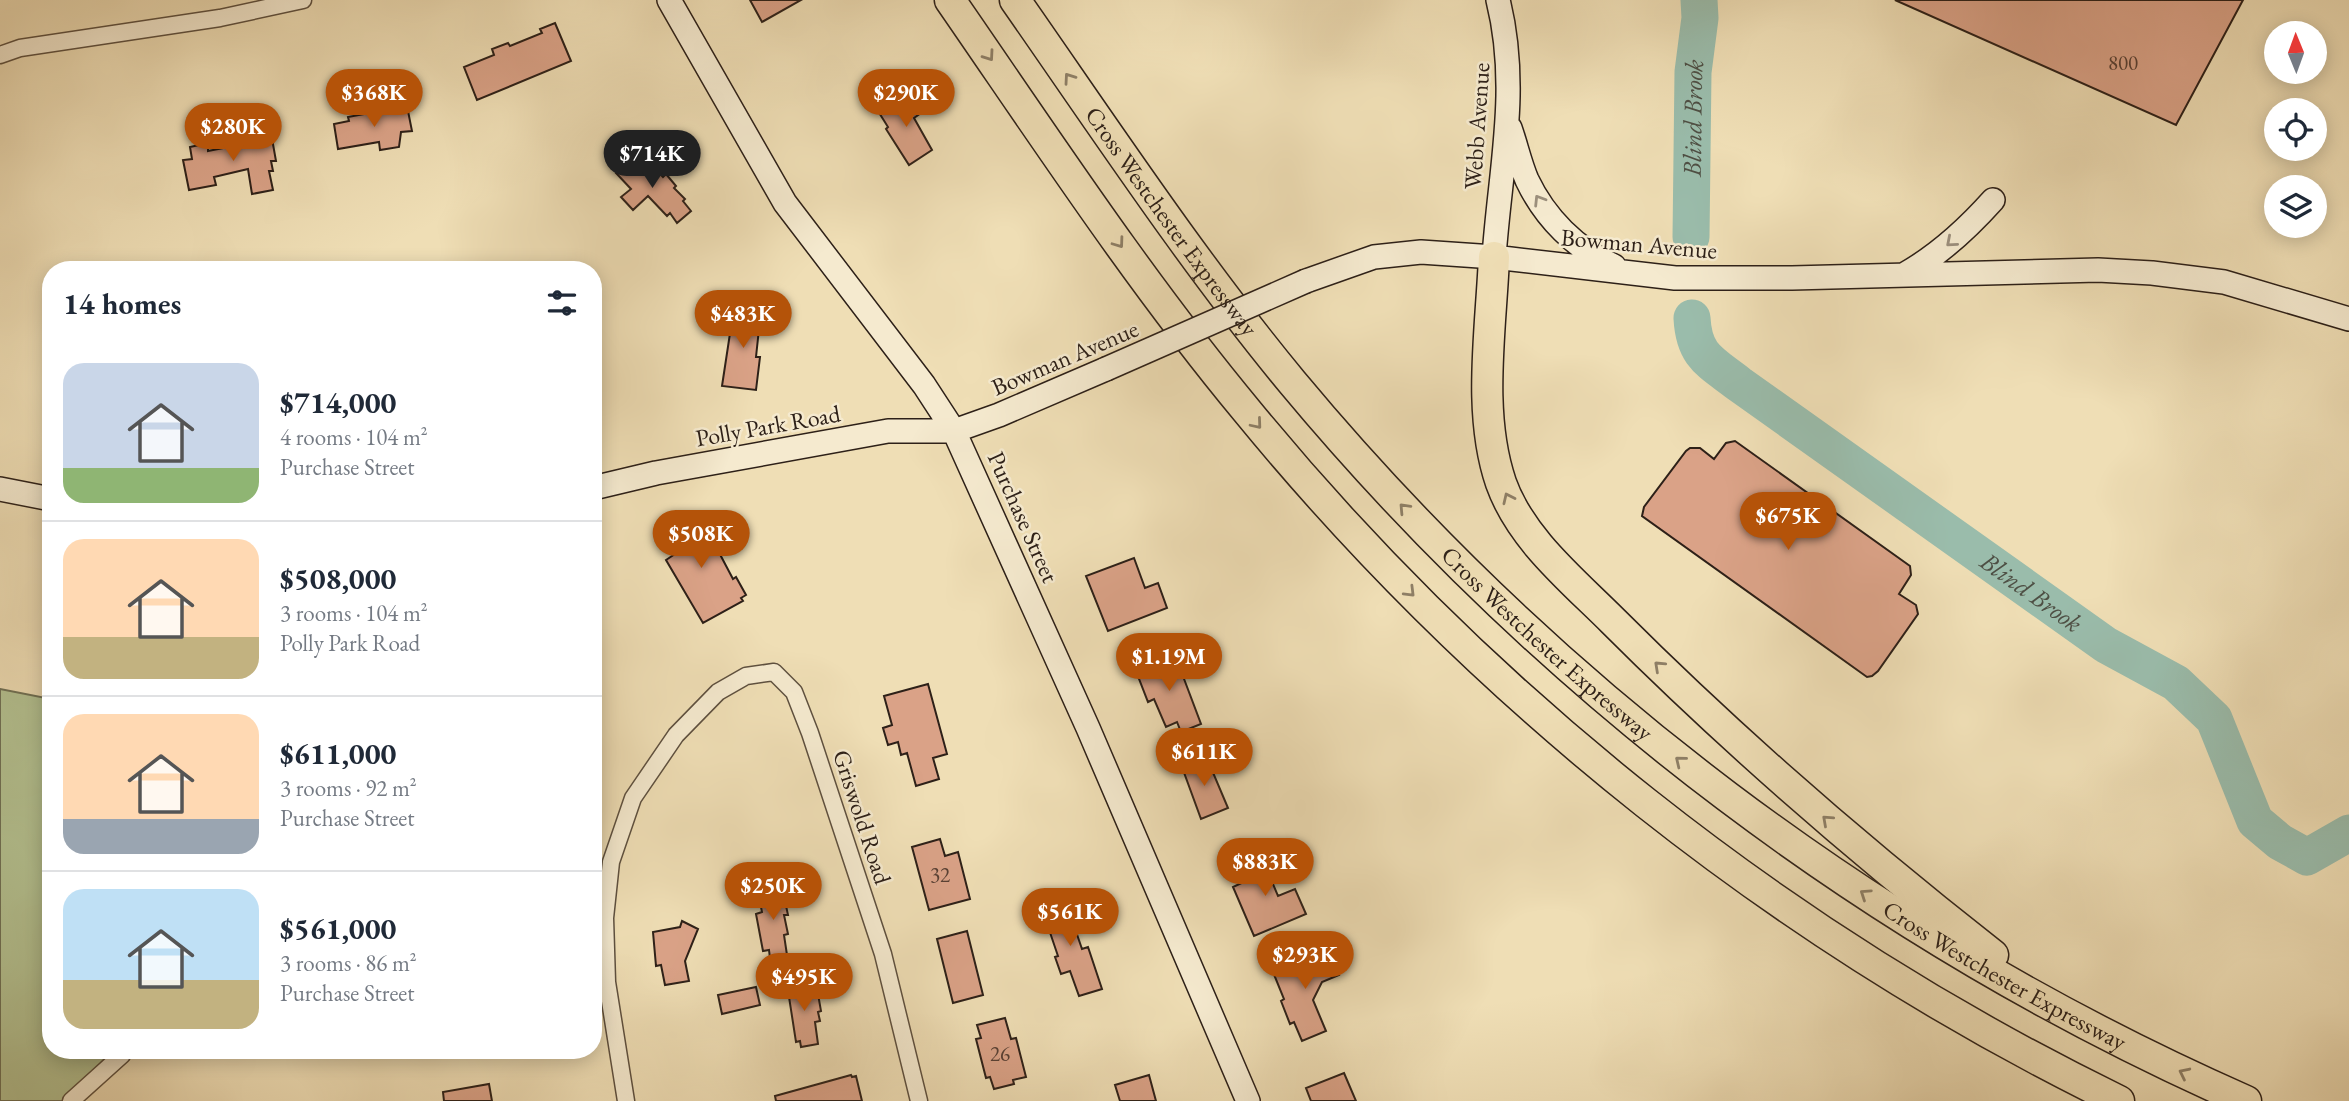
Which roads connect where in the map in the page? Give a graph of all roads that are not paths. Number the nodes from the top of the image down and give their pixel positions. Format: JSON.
{"nodes":[{"id":1,"x":303,"y":0,"type":"edge"},
{"id":2,"x":669,"y":0,"type":"edge"},
{"id":3,"x":950,"y":0,"type":"edge"},
{"id":4,"x":1016,"y":0,"type":"edge"},
{"id":5,"x":1497,"y":0,"type":"edge"},
{"id":6,"x":0,"y":55,"type":"edge"},
{"id":7,"x":1508,"y":122,"type":"junction"},
{"id":8,"x":1993,"y":200,"type":"dead end"},
{"id":9,"x":1494,"y":257,"type":"junction"},
{"id":10,"x":1629,"y":273,"type":"junction"},
{"id":11,"x":1903,"y":275,"type":"junction"},
{"id":12,"x":2349,"y":319,"type":"edge"},
{"id":13,"x":954,"y":431,"type":"junction"},
{"id":14,"x":602,"y":486,"type":"edge"},
{"id":15,"x":0,"y":489,"type":"edge"},
{"id":16,"x":42,"y":497,"type":"edge"},
{"id":17,"x":602,"y":956,"type":"edge"},
{"id":18,"x":602,"y":991,"type":"edge"},
{"id":19,"x":2071,"y":1016,"type":"junction"},
{"id":20,"x":119,"y":1059,"type":"edge"},
{"id":21,"x":71,"y":1101,"type":"edge"},
{"id":22,"x":626,"y":1101,"type":"edge"},
{"id":23,"x":919,"y":1101,"type":"edge"},
{"id":24,"x":1248,"y":1101,"type":"edge"},
{"id":25,"x":2119,"y":1101,"type":"edge"},
{"id":26,"x":2246,"y":1101,"type":"edge"}],
"edges":[{"from":1,"to":6,"type":"street"},
{"from":2,"to":13,"type":"street","name":"Purchase Street"},
{"from":3,"to":25,"type":"highway","one_way":true},
{"from":19,"to":4,"type":"highway","name":"Cross Westchester Expressway","one_way":true},
{"from":5,"to":7,"type":"street","name":"Webb Avenue"},
{"from":7,"to":9,"type":"street","name":"Webb Avenue"},
{"from":10,"to":7,"type":"street","one_way":true},
{"from":8,"to":11,"type":"street","one_way":true},
{"from":9,"to":10,"type":"street","name":"Bowman Avenue"},
{"from":9,"to":13,"type":"street","name":"Bowman Avenue","bridge":true},
{"from":19,"to":9,"type":"highway","one_way":true},
{"from":10,"to":11,"type":"street","name":"Bowman Avenue"},
{"from":11,"to":12,"type":"street","name":"Bowman Avenue"},
{"from":13,"to":14,"type":"street","name":"Polly Park Road"},
{"from":13,"to":24,"type":"street","name":"Purchase Street"},
{"from":15,"to":16,"type":"street"},
{"from":17,"to":23,"type":"street","name":"Griswold Road"},
{"from":18,"to":22,"type":"street"},
{"from":26,"to":19,"type":"highway","name":"Cross Westchester Expressway","one_way":true},
{"from":20,"to":21,"type":"street"}]}
